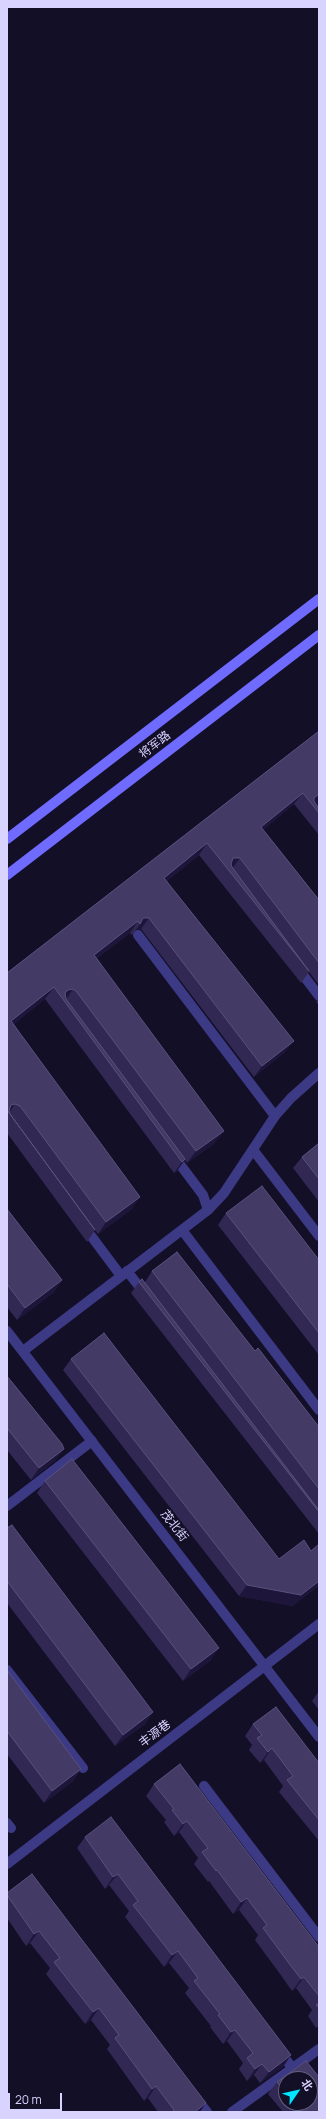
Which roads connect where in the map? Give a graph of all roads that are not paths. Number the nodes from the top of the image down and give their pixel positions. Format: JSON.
{"nodes":[{"id":1,"x":319,"y":599,"type":"edge"},
{"id":2,"x":319,"y":635,"type":"edge"},
{"id":3,"x":7,"y":839,"type":"edge"},
{"id":4,"x":7,"y":875,"type":"edge"},
{"id":5,"x":138,"y":935,"type":"edge"},
{"id":6,"x":291,"y":958,"type":"edge"},
{"id":7,"x":319,"y":996,"type":"edge"},
{"id":8,"x":319,"y":1073,"type":"edge"},
{"id":9,"x":275,"y":1116,"type":"junction"},
{"id":10,"x":165,"y":1145,"type":"edge"},
{"id":11,"x":254,"y":1151,"type":"junction"},
{"id":12,"x":208,"y":1210,"type":"junction"},
{"id":13,"x":78,"y":1218,"type":"edge"},
{"id":14,"x":182,"y":1230,"type":"junction"},
{"id":15,"x":319,"y":1236,"type":"edge"},
{"id":16,"x":124,"y":1274,"type":"junction"},
{"id":17,"x":151,"y":1303,"type":"edge"},
{"id":18,"x":7,"y":1331,"type":"edge"},
{"id":19,"x":23,"y":1351,"type":"junction"},
{"id":20,"x":319,"y":1410,"type":"edge"},
{"id":21,"x":92,"y":1441,"type":"junction"},
{"id":22,"x":7,"y":1506,"type":"edge"},
{"id":23,"x":319,"y":1624,"type":"edge"},
{"id":24,"x":265,"y":1666,"type":"junction"},
{"id":25,"x":7,"y":1670,"type":"edge"},
{"id":26,"x":319,"y":1737,"type":"edge"},
{"id":27,"x":83,"y":1768,"type":"dead end"},
{"id":28,"x":204,"y":1786,"type":"dead end"},
{"id":29,"x":7,"y":1864,"type":"edge"},
{"id":30,"x":319,"y":1937,"type":"edge"},
{"id":31,"x":274,"y":2043,"type":"edge"},
{"id":32,"x":319,"y":2049,"type":"edge"},
{"id":33,"x":293,"y":2069,"type":"junction"},
{"id":34,"x":188,"y":2087,"type":"edge"},
{"id":35,"x":207,"y":2112,"type":"edge"},
{"id":36,"x":232,"y":2112,"type":"edge"}],
"edges":[{"from":1,"to":3,"type":"main road","name":"将军路"},
{"from":2,"to":4,"type":"main road","name":"将军路"},
{"from":5,"to":9,"type":"street"},
{"from":6,"to":7,"type":"street"},
{"from":8,"to":9,"type":"street"},
{"from":9,"to":11,"type":"street"},
{"from":10,"to":12,"type":"street"},
{"from":11,"to":12,"type":"street"},
{"from":11,"to":15,"type":"street"},
{"from":12,"to":14,"type":"street"},
{"from":13,"to":16,"type":"street"},
{"from":14,"to":16,"type":"street"},
{"from":14,"to":20,"type":"street"},
{"from":16,"to":17,"type":"street"},
{"from":16,"to":19,"type":"street"},
{"from":18,"to":19,"type":"street","name":"茂北街"},
{"from":19,"to":21,"type":"street","name":"茂北街"},
{"from":21,"to":22,"type":"street"},
{"from":21,"to":24,"type":"street","name":"茂北街"},
{"from":23,"to":24,"type":"street","name":"丰源巷"},
{"from":24,"to":26,"type":"street","name":"茂北街"},
{"from":24,"to":29,"type":"street","name":"丰源巷"},
{"from":25,"to":27,"type":"street"},
{"from":28,"to":30,"type":"street"},
{"from":31,"to":33,"type":"street"},
{"from":32,"to":33,"type":"street"},
{"from":33,"to":36,"type":"street"},
{"from":34,"to":35,"type":"street"}]}
